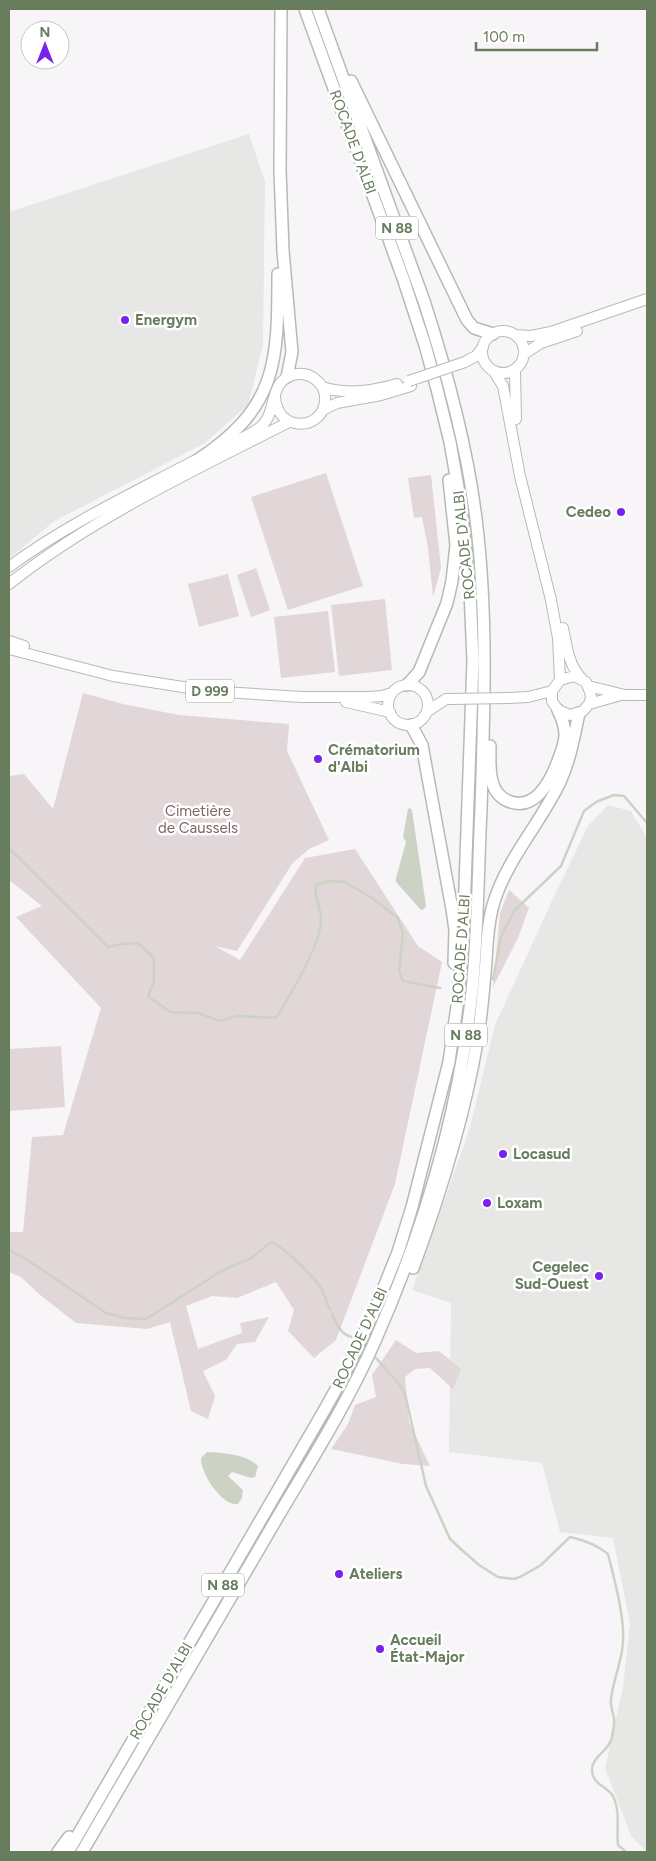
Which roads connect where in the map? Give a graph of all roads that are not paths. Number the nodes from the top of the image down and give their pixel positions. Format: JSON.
{"nodes":[{"id":1,"x":281,"y":9,"type":"edge"},
{"id":2,"x":305,"y":9,"type":"edge"},
{"id":3,"x":318,"y":9,"type":"edge"},
{"id":4,"x":334,"y":55,"type":"junction"},
{"id":5,"x":280,"y":170,"type":"junction"},
{"id":6,"x":647,"y":299,"type":"edge"},
{"id":7,"x":647,"y":306,"type":"edge"},
{"id":8,"x":493,"y":334,"type":"junction"},
{"id":9,"x":515,"y":335,"type":"junction"},
{"id":10,"x":483,"y":347,"type":"junction"},
{"id":11,"x":524,"y":354,"type":"junction"},
{"id":12,"x":466,"y":364,"type":"junction"},
{"id":13,"x":490,"y":368,"type":"junction"},
{"id":14,"x":515,"y":370,"type":"junction"},
{"id":15,"x":287,"y":377,"type":"junction"},
{"id":16,"x":410,"y":383,"type":"junction"},
{"id":17,"x":322,"y":386,"type":"junction"},
{"id":18,"x":275,"y":396,"type":"junction"},
{"id":19,"x":323,"y":410,"type":"junction"},
{"id":20,"x":289,"y":422,"type":"junction"},
{"id":21,"x":450,"y":442,"type":"junction"},
{"id":22,"x":196,"y":460,"type":"junction"},
{"id":23,"x":9,"y":567,"type":"edge"},
{"id":24,"x":9,"y":584,"type":"edge"},
{"id":25,"x":9,"y":641,"type":"edge"},
{"id":26,"x":9,"y":649,"type":"edge"},
{"id":27,"x":128,"y":678,"type":"junction"},
{"id":28,"x":560,"y":680,"type":"junction"},
{"id":29,"x":585,"y":683,"type":"junction"},
{"id":30,"x":407,"y":685,"type":"junction"},
{"id":31,"x":552,"y":691,"type":"junction"},
{"id":32,"x":392,"y":693,"type":"junction"},
{"id":33,"x":425,"y":694,"type":"junction"},
{"id":34,"x":625,"y":695,"type":"junction"},
{"id":35,"x":647,"y":695,"type":"edge"},
{"id":36,"x":302,"y":696,"type":"junction"},
{"id":37,"x":528,"y":697,"type":"junction"},
{"id":38,"x":448,"y":699,"type":"junction"},
{"id":39,"x":589,"y":704,"type":"junction"},
{"id":40,"x":556,"y":708,"type":"junction"},
{"id":41,"x":484,"y":710,"type":"junction"},
{"id":42,"x":428,"y":711,"type":"junction"},
{"id":43,"x":390,"y":712,"type":"junction"},
{"id":44,"x":579,"y":714,"type":"junction"},
{"id":45,"x":411,"y":725,"type":"junction"},
{"id":46,"x":458,"y":999,"type":"junction"},
{"id":47,"x":373,"y":1345,"type":"junction"},
{"id":48,"x":85,"y":1823,"type":"junction"},
{"id":49,"x":58,"y":1852,"type":"edge"},
{"id":50,"x":68,"y":1852,"type":"edge"},
{"id":51,"x":82,"y":1852,"type":"edge"}],
"edges":[{"from":1,"to":5,"type":"highway"},
{"from":2,"to":21,"type":"highway","name":"ROCADE D'ALBI","number":"N 88"},
{"from":3,"to":4,"type":"highway","name":"ROCADE D'ALBI","number":"N 88"},
{"from":4,"to":8,"type":"highway"},
{"from":4,"to":41,"type":"highway","name":"ROCADE D'ALBI","number":"N 88"},
{"from":5,"to":15,"type":"highway"},
{"from":5,"to":22,"type":"highway"},
{"from":6,"to":9,"type":"main road"},
{"from":7,"to":11,"type":"main road"},
{"from":8,"to":9,"type":"main road"},
{"from":8,"to":10,"type":"main road"},
{"from":9,"to":11,"type":"main road"},
{"from":10,"to":12,"type":"main road"},
{"from":10,"to":13,"type":"main road"},
{"from":11,"to":14,"type":"main road"},
{"from":12,"to":13,"type":"main road"},
{"from":12,"to":16,"type":"main road"},
{"from":13,"to":14,"type":"main road"},
{"from":13,"to":28,"type":"main road"},
{"from":14,"to":29,"type":"main road"},
{"from":15,"to":17,"type":"main road"},
{"from":15,"to":18,"type":"main road"},
{"from":16,"to":17,"type":"main road"},
{"from":16,"to":19,"type":"main road"},
{"from":17,"to":19,"type":"main road"},
{"from":18,"to":20,"type":"main road"},
{"from":18,"to":22,"type":"main road"},
{"from":19,"to":20,"type":"main road"},
{"from":20,"to":24,"type":"main road"},
{"from":21,"to":30,"type":"highway"},
{"from":21,"to":46,"type":"highway","name":"ROCADE D'ALBI","number":"N 88"},
{"from":22,"to":23,"type":"main road"},
{"from":25,"to":27,"type":"main road","number":"D 999"},
{"from":26,"to":27,"type":"main road","number":"D 999"},
{"from":27,"to":36,"type":"main road","number":"D 999"},
{"from":28,"to":29,"type":"main road"},
{"from":28,"to":31,"type":"main road"},
{"from":29,"to":34,"type":"main road"},
{"from":29,"to":39,"type":"main road"},
{"from":30,"to":32,"type":"main road"},
{"from":30,"to":33,"type":"main road"},
{"from":31,"to":37,"type":"main road"},
{"from":31,"to":40,"type":"main road"},
{"from":32,"to":36,"type":"main road","number":"D 999"},
{"from":32,"to":43,"type":"main road"},
{"from":33,"to":38,"type":"main road"},
{"from":33,"to":42,"type":"main road"},
{"from":34,"to":35,"type":"main road"},
{"from":34,"to":39,"type":"main road"},
{"from":36,"to":43,"type":"main road","number":"D 999"},
{"from":37,"to":38,"type":"main road","bridge":true},
{"from":37,"to":40,"type":"main road"},
{"from":38,"to":42,"type":"main road"},
{"from":39,"to":44,"type":"main road"},
{"from":40,"to":41,"type":"highway"},
{"from":40,"to":44,"type":"main road"},
{"from":41,"to":47,"type":"highway","name":"ROCADE D'ALBI","number":"N 88"},
{"from":42,"to":45,"type":"main road"},
{"from":43,"to":45,"type":"main road"},
{"from":44,"to":47,"type":"highway"},
{"from":45,"to":46,"type":"highway"},
{"from":46,"to":48,"type":"highway","name":"ROCADE D'ALBI","number":"N 88"},
{"from":47,"to":51,"type":"highway","name":"ROCADE D'ALBI","number":"N 88"},
{"from":48,"to":49,"type":"highway"},
{"from":48,"to":50,"type":"highway","name":"ROCADE D'ALBI","number":"N 88"}]}
